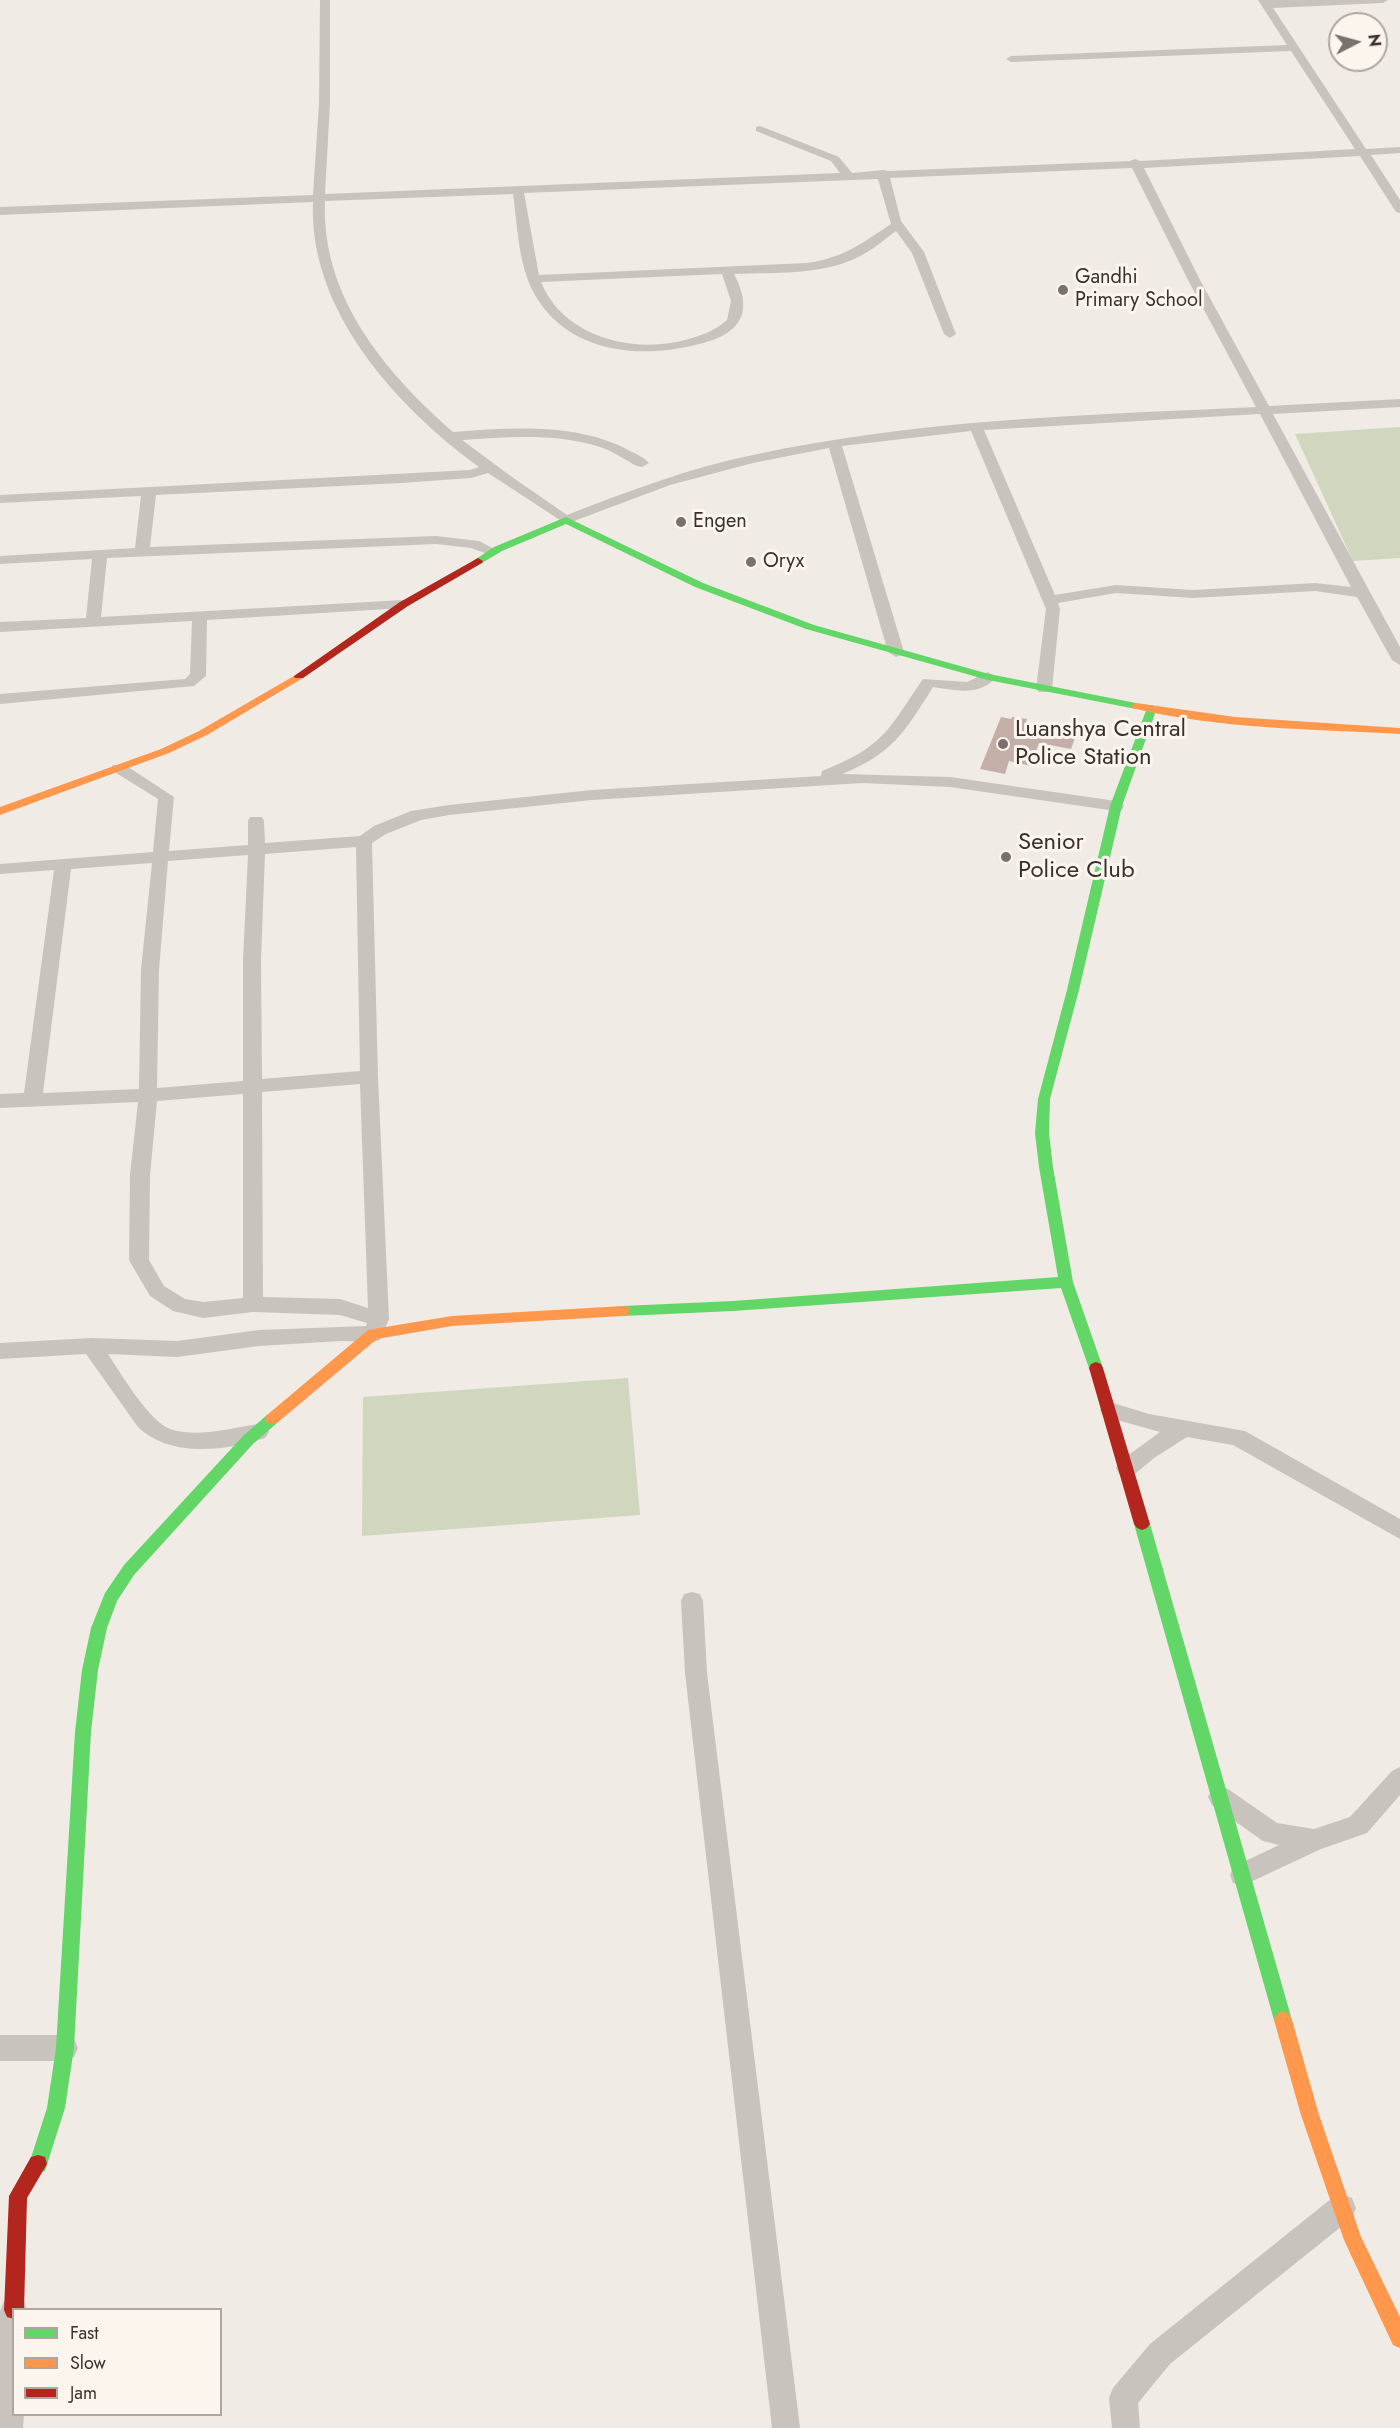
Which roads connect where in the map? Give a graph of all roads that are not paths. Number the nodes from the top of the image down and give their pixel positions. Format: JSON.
{"nodes":[{"id":1,"x":325,"y":0,"type":"edge"},
{"id":2,"x":1383,"y":0,"type":"edge"},
{"id":3,"x":1265,"y":3,"type":"edge"},
{"id":4,"x":1295,"y":48,"type":"junction"},
{"id":5,"x":1011,"y":58,"type":"dead end"},
{"id":6,"x":760,"y":129,"type":"dead end"},
{"id":7,"x":1400,"y":150,"type":"edge"},
{"id":8,"x":1363,"y":152,"type":"junction"},
{"id":9,"x":1135,"y":162,"type":"junction"},
{"id":10,"x":883,"y":173,"type":"junction"},
{"id":11,"x":848,"y":175,"type":"junction"},
{"id":12,"x":518,"y":190,"type":"junction"},
{"id":13,"x":320,"y":200,"type":"junction"},
{"id":14,"x":1400,"y":209,"type":"edge"},
{"id":15,"x":0,"y":211,"type":"edge"},
{"id":16,"x":897,"y":225,"type":"junction"},
{"id":17,"x":727,"y":271,"type":"junction"},
{"id":18,"x":534,"y":279,"type":"junction"},
{"id":19,"x":950,"y":334,"type":"dead end"},
{"id":20,"x":1400,"y":403,"type":"edge"},
{"id":21,"x":1260,"y":404,"type":"junction"},
{"id":22,"x":976,"y":427,"type":"junction"},
{"id":23,"x":447,"y":437,"type":"junction"},
{"id":24,"x":834,"y":443,"type":"junction"},
{"id":25,"x":642,"y":462,"type":"dead end"},
{"id":26,"x":489,"y":468,"type":"junction"},
{"id":27,"x":149,"y":492,"type":"junction"},
{"id":28,"x":0,"y":499,"type":"edge"},
{"id":29,"x":566,"y":520,"type":"junction"},
{"id":30,"x":558,"y":539,"type":"dead end"},
{"id":31,"x":574,"y":539,"type":"dead end"},
{"id":32,"x":617,"y":546,"type":"junction"},
{"id":33,"x":495,"y":551,"type":"junction"},
{"id":34,"x":142,"y":552,"type":"junction"},
{"id":35,"x":100,"y":554,"type":"junction"},
{"id":36,"x":0,"y":560,"type":"edge"},
{"id":37,"x":1360,"y":593,"type":"junction"},
{"id":38,"x":1050,"y":600,"type":"junction"},
{"id":39,"x":404,"y":604,"type":"junction"},
{"id":40,"x":200,"y":615,"type":"junction"},
{"id":41,"x":93,"y":622,"type":"junction"},
{"id":42,"x":0,"y":627,"type":"edge"},
{"id":43,"x":896,"y":652,"type":"junction"},
{"id":44,"x":1400,"y":660,"type":"edge"},
{"id":45,"x":988,"y":677,"type":"junction"},
{"id":46,"x":1044,"y":688,"type":"junction"},
{"id":47,"x":0,"y":699,"type":"edge"},
{"id":48,"x":1152,"y":708,"type":"junction"},
{"id":49,"x":1400,"y":731,"type":"edge"},
{"id":50,"x":119,"y":768,"type":"junction"},
{"id":51,"x":808,"y":782,"type":"junction"},
{"id":52,"x":1116,"y":806,"type":"junction"},
{"id":53,"x":0,"y":811,"type":"edge"},
{"id":54,"x":256,"y":821,"type":"dead end"},
{"id":55,"x":364,"y":841,"type":"junction"},
{"id":56,"x":257,"y":850,"type":"junction"},
{"id":57,"x":161,"y":856,"type":"junction"},
{"id":58,"x":63,"y":865,"type":"junction"},
{"id":59,"x":0,"y":869,"type":"edge"},
{"id":60,"x":369,"y":1077,"type":"junction"},
{"id":61,"x":253,"y":1088,"type":"junction"},
{"id":62,"x":148,"y":1095,"type":"junction"},
{"id":63,"x":33,"y":1099,"type":"junction"},
{"id":64,"x":0,"y":1101,"type":"edge"},
{"id":65,"x":1066,"y":1282,"type":"junction"},
{"id":66,"x":253,"y":1304,"type":"junction"},
{"id":67,"x":376,"y":1326,"type":"junction"},
{"id":68,"x":92,"y":1346,"type":"junction"},
{"id":69,"x":0,"y":1352,"type":"edge"},
{"id":70,"x":1110,"y":1410,"type":"junction"},
{"id":71,"x":1184,"y":1428,"type":"junction"},
{"id":72,"x":258,"y":1432,"type":"junction"},
{"id":73,"x":1127,"y":1468,"type":"junction"},
{"id":74,"x":1400,"y":1530,"type":"edge"},
{"id":75,"x":692,"y":1601,"type":"dead end"},
{"id":76,"x":1400,"y":1778,"type":"edge"},
{"id":77,"x":1220,"y":1797,"type":"junction"},
{"id":78,"x":1314,"y":1840,"type":"junction"},
{"id":79,"x":1242,"y":1875,"type":"junction"},
{"id":80,"x":0,"y":2048,"type":"edge"},
{"id":81,"x":65,"y":2048,"type":"junction"},
{"id":82,"x":9,"y":2199,"type":"edge"},
{"id":83,"x":1342,"y":2208,"type":"junction"},
{"id":84,"x":14,"y":2308,"type":"edge"},
{"id":85,"x":1400,"y":2338,"type":"edge"},
{"id":86,"x":12,"y":2358,"type":"edge"},
{"id":87,"x":9,"y":2428,"type":"edge"},
{"id":88,"x":786,"y":2428,"type":"edge"},
{"id":89,"x":1126,"y":2428,"type":"edge"}],
"edges":[{"from":1,"to":13,"type":"street"},
{"from":2,"to":3,"type":"street"},
{"from":3,"to":4,"type":"street"},
{"from":4,"to":5,"type":"street"},
{"from":4,"to":8,"type":"street"},
{"from":6,"to":11,"type":"street"},
{"from":7,"to":8,"type":"street"},
{"from":8,"to":9,"type":"street"},
{"from":8,"to":14,"type":"street"},
{"from":9,"to":10,"type":"street"},
{"from":9,"to":21,"type":"street"},
{"from":10,"to":11,"type":"street"},
{"from":10,"to":16,"type":"street"},
{"from":11,"to":12,"type":"street"},
{"from":12,"to":13,"type":"street"},
{"from":12,"to":18,"type":"street"},
{"from":13,"to":15,"type":"street"},
{"from":13,"to":23,"type":"street"},
{"from":16,"to":17,"type":"street"},
{"from":16,"to":19,"type":"street"},
{"from":17,"to":18,"type":"street"},
{"from":17,"to":18,"type":"street"},
{"from":20,"to":21,"type":"street"},
{"from":21,"to":22,"type":"street"},
{"from":21,"to":37,"type":"street"},
{"from":22,"to":24,"type":"street"},
{"from":22,"to":38,"type":"street"},
{"from":23,"to":25,"type":"street"},
{"from":23,"to":26,"type":"street"},
{"from":24,"to":29,"type":"street"},
{"from":24,"to":43,"type":"street"},
{"from":26,"to":27,"type":"street"},
{"from":26,"to":29,"type":"street"},
{"from":27,"to":28,"type":"street"},
{"from":27,"to":34,"type":"street"},
{"from":29,"to":32,"type":"street"},
{"from":29,"to":33,"type":"street"},
{"from":30,"to":33,"type":"street"},
{"from":31,"to":32,"type":"street"},
{"from":32,"to":43,"type":"street"},
{"from":33,"to":34,"type":"street"},
{"from":33,"to":39,"type":"street"},
{"from":34,"to":35,"type":"street"},
{"from":35,"to":36,"type":"street"},
{"from":35,"to":41,"type":"street"},
{"from":37,"to":38,"type":"street"},
{"from":37,"to":44,"type":"street"},
{"from":38,"to":46,"type":"street"},
{"from":39,"to":40,"type":"street"},
{"from":39,"to":50,"type":"street"},
{"from":40,"to":41,"type":"street"},
{"from":40,"to":47,"type":"street"},
{"from":41,"to":42,"type":"street"},
{"from":43,"to":45,"type":"street"},
{"from":45,"to":46,"type":"street"},
{"from":45,"to":51,"type":"street"},
{"from":46,"to":48,"type":"street"},
{"from":48,"to":49,"type":"street"},
{"from":48,"to":52,"type":"street"},
{"from":50,"to":53,"type":"street"},
{"from":50,"to":57,"type":"street"},
{"from":51,"to":52,"type":"street"},
{"from":51,"to":55,"type":"street"},
{"from":52,"to":65,"type":"street"},
{"from":54,"to":56,"type":"street"},
{"from":55,"to":56,"type":"street"},
{"from":55,"to":60,"type":"street"},
{"from":56,"to":57,"type":"street"},
{"from":56,"to":61,"type":"street"},
{"from":57,"to":58,"type":"street"},
{"from":57,"to":62,"type":"street"},
{"from":58,"to":59,"type":"street"},
{"from":58,"to":63,"type":"street"},
{"from":60,"to":61,"type":"street"},
{"from":60,"to":67,"type":"street"},
{"from":61,"to":62,"type":"street"},
{"from":61,"to":66,"type":"street"},
{"from":62,"to":63,"type":"street"},
{"from":62,"to":66,"type":"street"},
{"from":63,"to":64,"type":"street"},
{"from":65,"to":67,"type":"street"},
{"from":65,"to":70,"type":"street"},
{"from":66,"to":67,"type":"street"},
{"from":67,"to":68,"type":"street"},
{"from":67,"to":72,"type":"street"},
{"from":68,"to":69,"type":"street"},
{"from":68,"to":72,"type":"street"},
{"from":70,"to":71,"type":"street"},
{"from":70,"to":73,"type":"street"},
{"from":71,"to":73,"type":"street"},
{"from":71,"to":74,"type":"street"},
{"from":72,"to":81,"type":"street"},
{"from":73,"to":77,"type":"street"},
{"from":75,"to":88,"type":"street"},
{"from":76,"to":78,"type":"street"},
{"from":77,"to":78,"type":"street"},
{"from":77,"to":79,"type":"street"},
{"from":78,"to":79,"type":"street"},
{"from":79,"to":83,"type":"street"},
{"from":80,"to":81,"type":"street"},
{"from":81,"to":82,"type":"street"},
{"from":82,"to":84,"type":"street"},
{"from":83,"to":85,"type":"street"},
{"from":83,"to":89,"type":"street"},
{"from":86,"to":87,"type":"street"}]}
